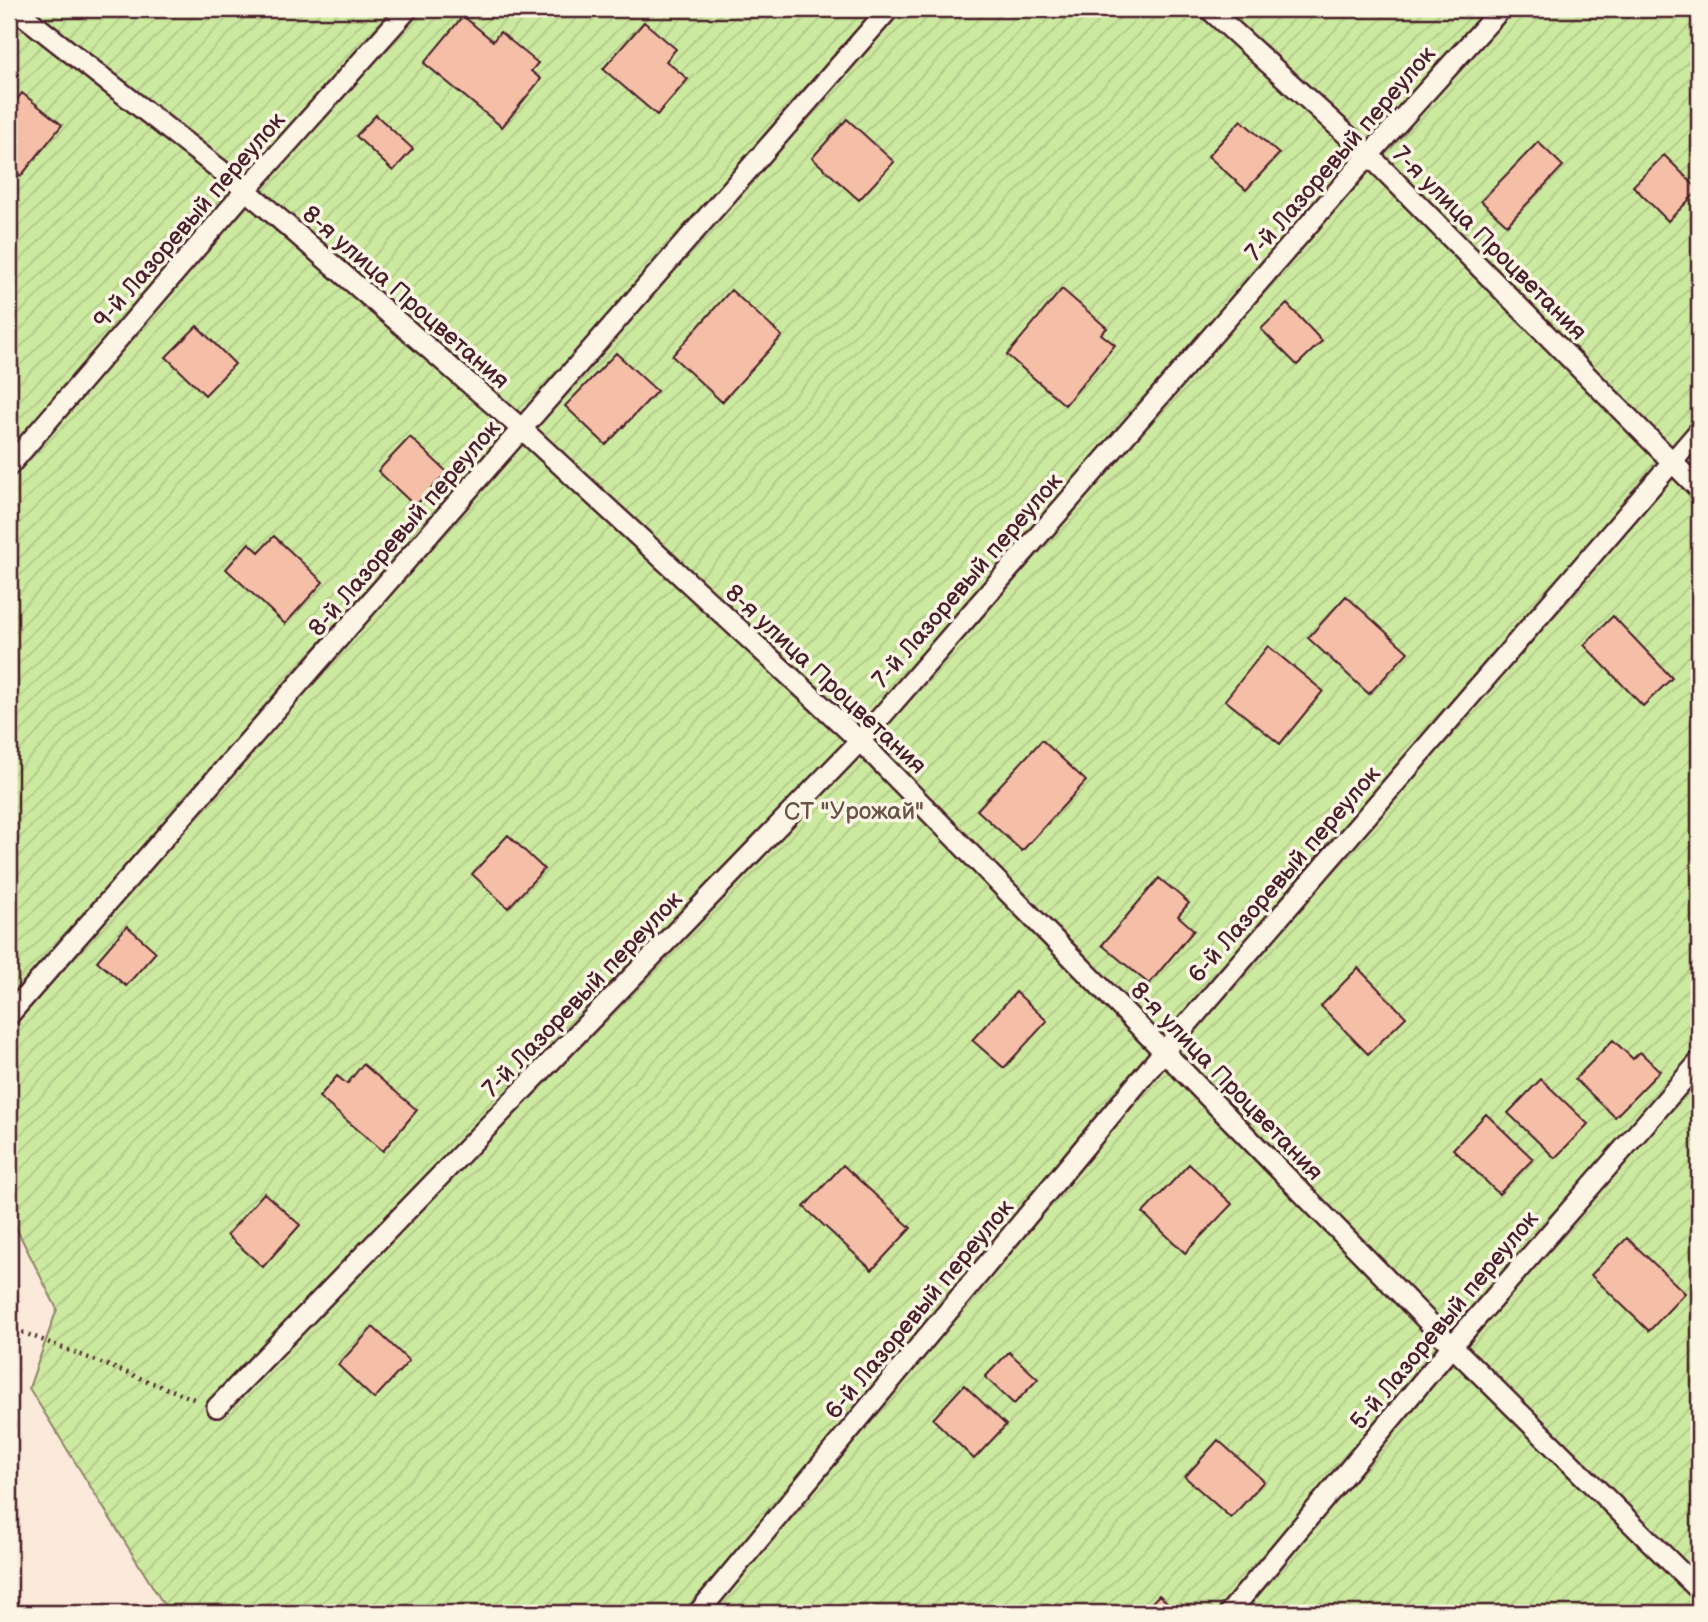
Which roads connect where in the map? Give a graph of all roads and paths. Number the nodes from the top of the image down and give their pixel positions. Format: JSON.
{"nodes":[{"id":1,"x":15,"y":9,"type":"edge"},
{"id":2,"x":408,"y":9,"type":"edge"},
{"id":3,"x":889,"y":9,"type":"edge"},
{"id":4,"x":1209,"y":9,"type":"edge"},
{"id":5,"x":1501,"y":9,"type":"edge"},
{"id":6,"x":1369,"y":155,"type":"junction"},
{"id":7,"x":246,"y":190,"type":"junction"},
{"id":8,"x":523,"y":430,"type":"junction"},
{"id":9,"x":1699,"y":431,"type":"edge"},
{"id":10,"x":1672,"y":462,"type":"junction"},
{"id":11,"x":9,"y":466,"type":"edge"},
{"id":12,"x":1699,"y":489,"type":"edge"},
{"id":13,"x":860,"y":741,"type":"junction"},
{"id":14,"x":9,"y":1015,"type":"edge"},
{"id":15,"x":1164,"y":1052,"type":"junction"},
{"id":16,"x":1699,"y":1062,"type":"edge"},
{"id":17,"x":9,"y":1327,"type":"edge"},
{"id":18,"x":1452,"y":1346,"type":"junction"},
{"id":19,"x":217,"y":1407,"type":"joint"},
{"id":20,"x":1699,"y":1590,"type":"edge"},
{"id":21,"x":698,"y":1613,"type":"edge"},
{"id":22,"x":1229,"y":1613,"type":"edge"}],
"edges":[{"from":1,"to":7,"type":"lane","name":"8-я улица Процветания"},
{"from":2,"to":7,"type":"lane","name":"9-й Лазоревый переулок"},
{"from":3,"to":8,"type":"lane","name":"8-й Лазоревый переулок"},
{"from":4,"to":6,"type":"lane","name":"7-я улица Процветания"},
{"from":5,"to":6,"type":"lane","name":"7-й Лазоревый переулок"},
{"from":6,"to":10,"type":"lane","name":"7-я улица Процветания"},
{"from":6,"to":13,"type":"lane","name":"7-й Лазоревый переулок"},
{"from":7,"to":8,"type":"lane","name":"8-я улица Процветания"},
{"from":7,"to":11,"type":"lane","name":"9-й Лазоревый переулок"},
{"from":8,"to":13,"type":"lane","name":"8-я улица Процветания"},
{"from":8,"to":14,"type":"lane","name":"8-й Лазоревый переулок"},
{"from":9,"to":10,"type":"lane","name":"6-й Лазоревый переулок"},
{"from":10,"to":12,"type":"lane","name":"7-я улица Процветания"},
{"from":10,"to":15,"type":"lane","name":"6-й Лазоревый переулок"},
{"from":13,"to":15,"type":"lane","name":"8-я улица Процветания"},
{"from":13,"to":19,"type":"lane","name":"7-й Лазоревый переулок"},
{"from":15,"to":18,"type":"lane","name":"8-я улица Процветания"},
{"from":15,"to":21,"type":"lane","name":"6-й Лазоревый переулок"},
{"from":16,"to":18,"type":"lane","name":"5-й Лазоревый переулок"},
{"from":17,"to":19,"type":"path"},
{"from":18,"to":20,"type":"lane","name":"8-я улица Процветания"},
{"from":18,"to":22,"type":"lane","name":"5-й Лазоревый переулок"}]}
